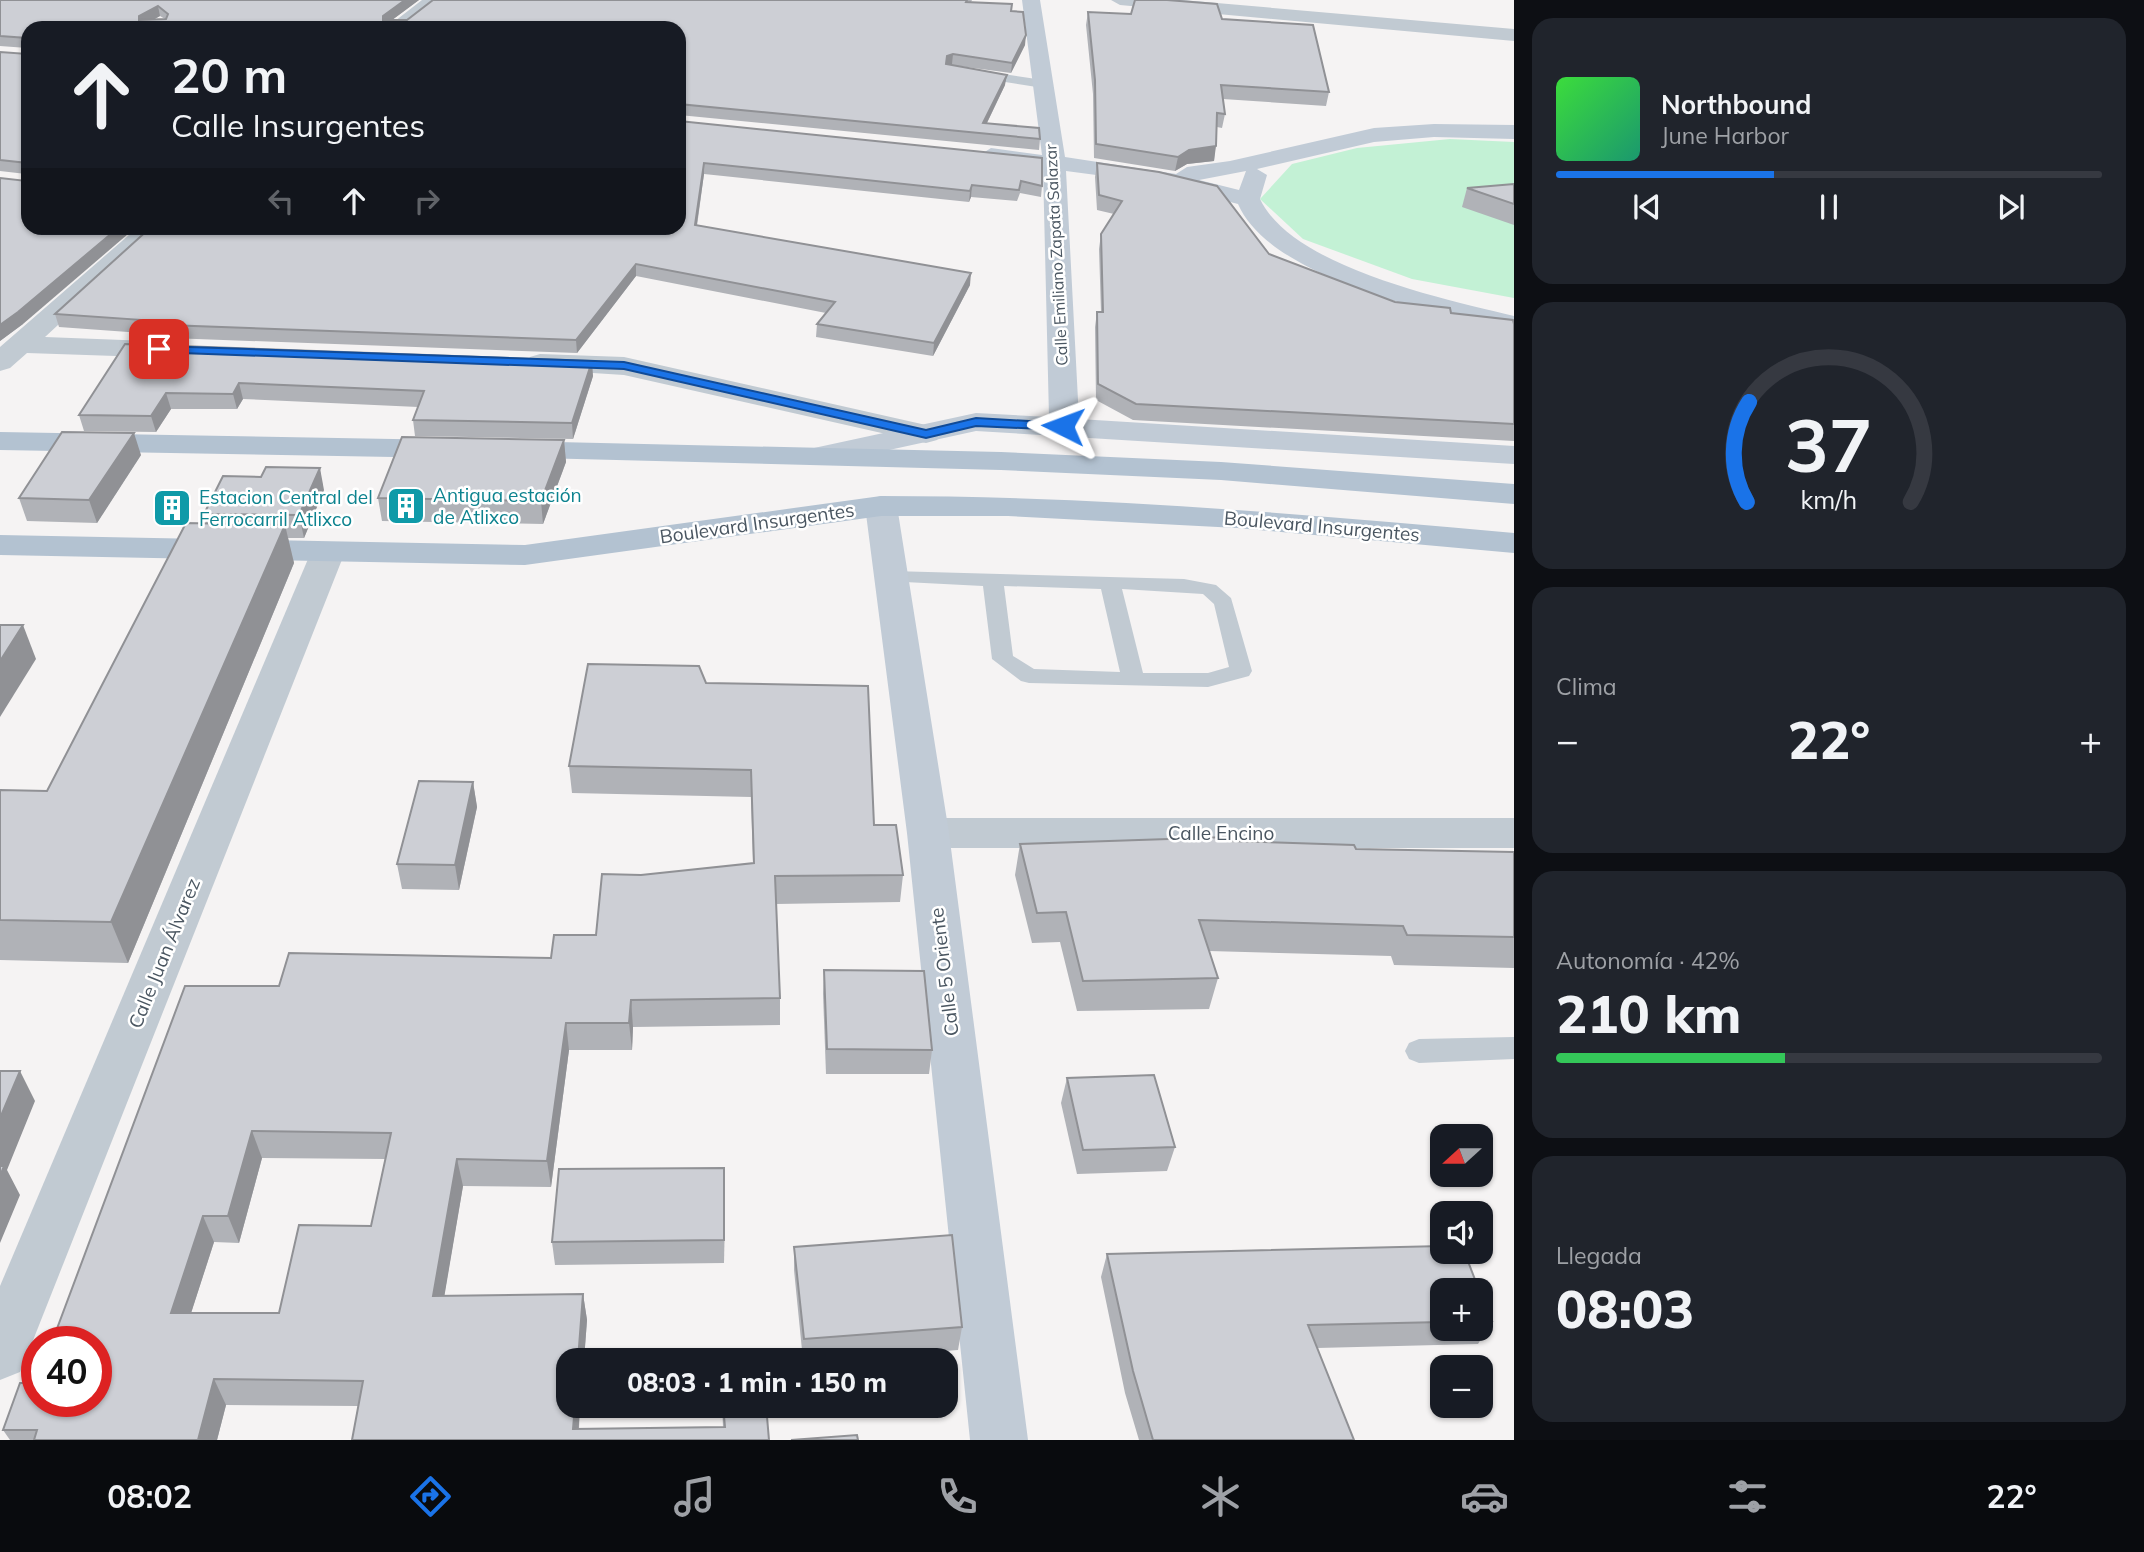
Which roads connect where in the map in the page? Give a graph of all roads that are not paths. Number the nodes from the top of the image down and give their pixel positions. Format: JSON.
{"nodes":[{"id":1,"x":434,"y":0,"type":"edge"},
{"id":2,"x":1031,"y":0,"type":"edge"},
{"id":3,"x":1120,"y":0,"type":"edge"},
{"id":4,"x":406,"y":21,"type":"edge"},
{"id":5,"x":1514,"y":35,"type":"edge"},
{"id":6,"x":965,"y":72,"type":"edge"},
{"id":7,"x":1043,"y":84,"type":"junction"},
{"id":8,"x":1514,"y":132,"type":"edge"},
{"id":9,"x":971,"y":153,"type":"edge"},
{"id":10,"x":1054,"y":162,"type":"junction"},
{"id":11,"x":1259,"y":163,"type":"junction"},
{"id":12,"x":1157,"y":176,"type":"junction"},
{"id":13,"x":1248,"y":199,"type":"junction"},
{"id":14,"x":143,"y":235,"type":"edge"},
{"id":15,"x":1514,"y":324,"type":"edge"},
{"id":16,"x":200,"y":351,"type":"edge"},
{"id":17,"x":11,"y":353,"type":"edge"},
{"id":18,"x":514,"y":362,"type":"edge"},
{"id":19,"x":1063,"y":426,"type":"junction"},
{"id":20,"x":926,"y":434,"type":"junction"},
{"id":21,"x":0,"y":441,"type":"edge"},
{"id":22,"x":825,"y":455,"type":"junction"},
{"id":23,"x":1514,"y":456,"type":"edge"},
{"id":24,"x":1514,"y":494,"type":"edge"},
{"id":25,"x":881,"y":506,"type":"junction"},
{"id":26,"x":1514,"y":543,"type":"edge"},
{"id":27,"x":0,"y":545,"type":"edge"},
{"id":28,"x":328,"y":552,"type":"junction"},
{"id":29,"x":892,"y":577,"type":"junction"},
{"id":30,"x":993,"y":581,"type":"junction"},
{"id":31,"x":1110,"y":583,"type":"junction"},
{"id":32,"x":1133,"y":680,"type":"junction"},
{"id":33,"x":928,"y":832,"type":"junction"},
{"id":34,"x":1514,"y":833,"type":"edge"},
{"id":35,"x":1514,"y":1048,"type":"edge"},
{"id":36,"x":1419,"y":1051,"type":"dead end"},
{"id":37,"x":0,"y":1353,"type":"edge"},
{"id":38,"x":999,"y":1440,"type":"edge"}],
"edges":[{"from":1,"to":4,"type":"street"},
{"from":2,"to":7,"type":"street","name":"Calle Emiliano Zapata Salazar"},
{"from":3,"to":5,"type":"street"},
{"from":6,"to":7,"type":"lane"},
{"from":7,"to":10,"type":"street","name":"Calle Emiliano Zapata Salazar"},
{"from":8,"to":11,"type":"street"},
{"from":9,"to":10,"type":"street"},
{"from":10,"to":12,"type":"street"},
{"from":10,"to":19,"type":"street","name":"Calle Emiliano Zapata Salazar"},
{"from":11,"to":12,"type":"street"},
{"from":11,"to":13,"type":"street"},
{"from":12,"to":13,"type":"street"},
{"from":13,"to":15,"type":"street"},
{"from":14,"to":17,"type":"street"},
{"from":16,"to":17,"type":"street"},
{"from":18,"to":20,"type":"street"},
{"from":19,"to":20,"type":"street"},
{"from":19,"to":23,"type":"street"},
{"from":20,"to":22,"type":"street"},
{"from":21,"to":22,"type":"main road"},
{"from":22,"to":24,"type":"main road"},
{"from":25,"to":26,"type":"main road","name":"Boulevard Insurgentes"},
{"from":25,"to":28,"type":"main road","name":"Boulevard Insurgentes"},
{"from":25,"to":29,"type":"street","name":"Calle 5 Oriente"},
{"from":27,"to":28,"type":"main road","name":"Boulevard Insurgentes"},
{"from":28,"to":37,"type":"street","name":"Calle Juan Álvarez"},
{"from":29,"to":30,"type":"lane"},
{"from":29,"to":33,"type":"street","name":"Calle 5 Oriente"},
{"from":30,"to":31,"type":"lane"},
{"from":30,"to":32,"type":"lane"},
{"from":31,"to":32,"type":"lane"},
{"from":31,"to":32,"type":"lane"},
{"from":33,"to":34,"type":"street","name":"Calle Encino"},
{"from":33,"to":38,"type":"street","name":"Calle 5 Oriente"},
{"from":35,"to":36,"type":"lane"}]}
